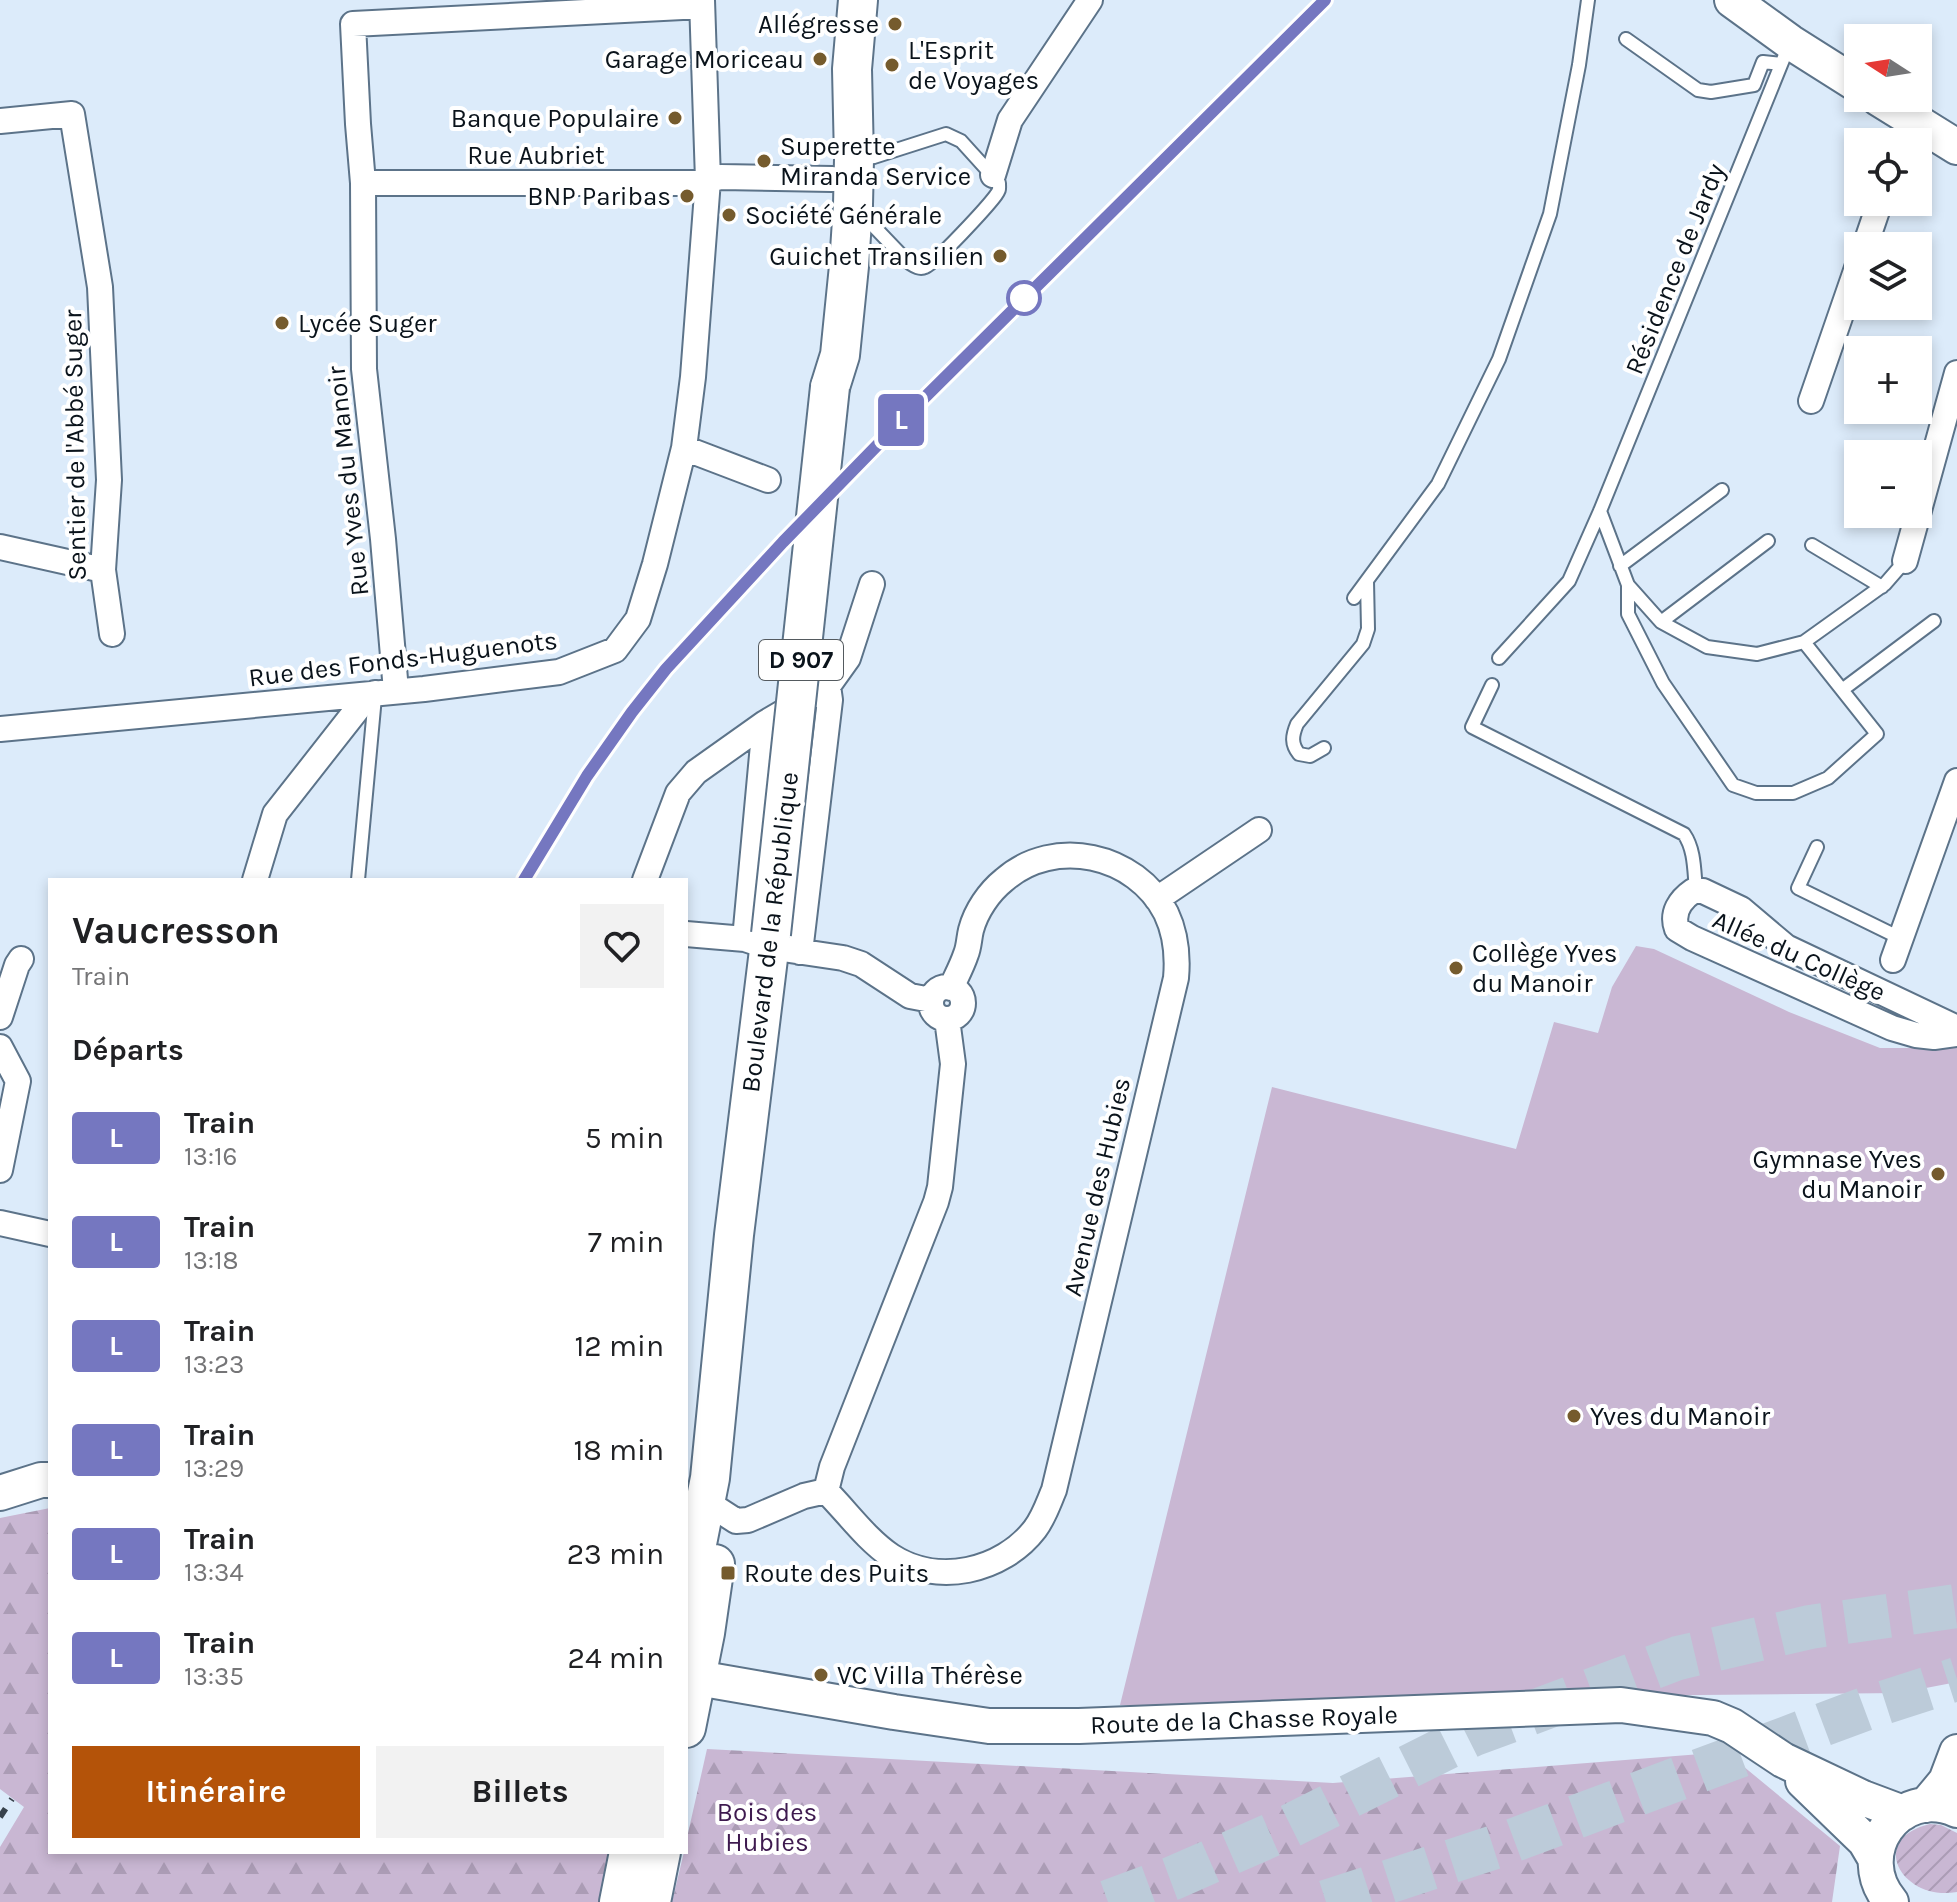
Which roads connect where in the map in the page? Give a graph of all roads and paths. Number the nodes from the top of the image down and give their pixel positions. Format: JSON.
{"nodes":[{"id":1,"x":858,"y":0,"type":"edge"},
{"id":2,"x":1090,"y":0,"type":"edge"},
{"id":3,"x":1588,"y":0,"type":"edge"},
{"id":4,"x":1732,"y":0,"type":"edge"},
{"id":5,"x":702,"y":3,"type":"edge"},
{"id":6,"x":1626,"y":39,"type":"dead end"},
{"id":7,"x":1786,"y":53,"type":"junction"},
{"id":8,"x":1844,"y":79,"type":"edge"},
{"id":9,"x":1890,"y":112,"type":"edge"},
{"id":10,"x":0,"y":121,"type":"edge"},
{"id":11,"x":1903,"y":128,"type":"edge"},
{"id":12,"x":1932,"y":139,"type":"edge"},
{"id":13,"x":1957,"y":147,"type":"edge"},
{"id":14,"x":993,"y":175,"type":"junction"},
{"id":15,"x":708,"y":180,"type":"junction"},
{"id":16,"x":846,"y":181,"type":"junction"},
{"id":17,"x":363,"y":183,"type":"junction"},
{"id":18,"x":1844,"y":306,"type":"edge"},
{"id":19,"x":1957,"y":373,"type":"edge"},
{"id":20,"x":1811,"y":401,"type":"dead end"},
{"id":21,"x":1949,"y":429,"type":"edge"},
{"id":22,"x":684,"y":448,"type":"junction"},
{"id":23,"x":768,"y":480,"type":"dead end"},
{"id":24,"x":1722,"y":490,"type":"dead end"},
{"id":25,"x":1600,"y":511,"type":"junction"},
{"id":26,"x":1768,"y":541,"type":"dead end"},
{"id":27,"x":1812,"y":545,"type":"dead end"},
{"id":28,"x":0,"y":547,"type":"edge"},
{"id":29,"x":1905,"y":561,"type":"joint"},
{"id":30,"x":1620,"y":566,"type":"junction"},
{"id":31,"x":103,"y":570,"type":"junction"},
{"id":32,"x":1367,"y":581,"type":"junction"},
{"id":33,"x":872,"y":584,"type":"dead end"},
{"id":34,"x":1628,"y":585,"type":"junction"},
{"id":35,"x":1882,"y":587,"type":"junction"},
{"id":36,"x":1354,"y":598,"type":"dead end"},
{"id":37,"x":1934,"y":621,"type":"dead end"},
{"id":38,"x":1661,"y":622,"type":"junction"},
{"id":39,"x":112,"y":634,"type":"dead end"},
{"id":40,"x":1804,"y":642,"type":"junction"},
{"id":41,"x":1499,"y":658,"type":"dead end"},
{"id":42,"x":1492,"y":685,"type":"dead end"},
{"id":43,"x":828,"y":686,"type":"junction"},
{"id":44,"x":1842,"y":690,"type":"junction"},
{"id":45,"x":386,"y":692,"type":"junction"},
{"id":46,"x":765,"y":723,"type":"junction"},
{"id":47,"x":0,"y":729,"type":"edge"},
{"id":48,"x":1324,"y":748,"type":"dead end"},
{"id":49,"x":1957,"y":781,"type":"edge"},
{"id":50,"x":1951,"y":818,"type":"edge"},
{"id":51,"x":1259,"y":830,"type":"dead end"},
{"id":52,"x":1817,"y":847,"type":"dead end"},
{"id":53,"x":256,"y":878,"type":"edge"},
{"id":54,"x":358,"y":878,"type":"edge"},
{"id":55,"x":646,"y":878,"type":"edge"},
{"id":56,"x":1696,"y":890,"type":"junction"},
{"id":57,"x":1157,"y":899,"type":"junction"},
{"id":58,"x":688,"y":934,"type":"edge"},
{"id":59,"x":771,"y":943,"type":"junction"},
{"id":60,"x":1897,"y":949,"type":"joint"},
{"id":61,"x":21,"y":959,"type":"dead end"},
{"id":62,"x":941,"y":994,"type":"junction"},
{"id":63,"x":0,"y":1017,"type":"edge"},
{"id":64,"x":1957,"y":1028,"type":"edge"},
{"id":65,"x":1957,"y":1034,"type":"edge"},
{"id":66,"x":0,"y":1047,"type":"edge"},
{"id":67,"x":0,"y":1170,"type":"edge"},
{"id":68,"x":4,"y":1231,"type":"edge"},
{"id":69,"x":48,"y":1234,"type":"edge"},
{"id":70,"x":48,"y":1480,"type":"edge"},
{"id":71,"x":826,"y":1491,"type":"junction"},
{"id":72,"x":0,"y":1493,"type":"edge"},
{"id":73,"x":714,"y":1494,"type":"junction"},
{"id":74,"x":688,"y":1592,"type":"edge"},
{"id":75,"x":691,"y":1677,"type":"edge"},
{"id":76,"x":688,"y":1708,"type":"edge"},
{"id":77,"x":1957,"y":1752,"type":"edge"},
{"id":78,"x":1783,"y":1760,"type":"junction"},
{"id":79,"x":1929,"y":1809,"type":"edge"},
{"id":80,"x":629,"y":1854,"type":"edge"},
{"id":81,"x":661,"y":1854,"type":"edge"},
{"id":82,"x":1880,"y":1886,"type":"edge"},
{"id":83,"x":619,"y":1902,"type":"edge"},
{"id":84,"x":651,"y":1902,"type":"edge"}],
"edges":[{"from":1,"to":16,"type":"main road","name":"Boulevard de la République","number":"D 907"},
{"from":2,"to":14,"type":"street"},
{"from":3,"to":32,"type":"lane"},
{"from":4,"to":7,"type":"street"},
{"from":5,"to":15,"type":"street","name":"Rue des Fonds-Huguenots"},
{"from":5,"to":17,"type":"street","name":"Rue Yves du Manoir"},
{"from":6,"to":7,"type":"lane"},
{"from":7,"to":8,"type":"street"},
{"from":7,"to":25,"type":"lane","name":"Résidence de Jardy"},
{"from":9,"to":11,"type":"street"},
{"from":10,"to":31,"type":"street","name":"Sentier de l'Abbé Suger"},
{"from":12,"to":13,"type":"street"},
{"from":14,"to":16,"type":"lane"},
{"from":14,"to":16,"type":"lane"},
{"from":15,"to":16,"type":"street","name":"Rue Aubriet"},
{"from":15,"to":17,"type":"street","name":"Rue Aubriet"},
{"from":15,"to":22,"type":"street","name":"Rue des Fonds-Huguenots"},
{"from":16,"to":59,"type":"main road","name":"Boulevard de la République","number":"D 907","bridge":true},
{"from":17,"to":45,"type":"street","name":"Rue Yves du Manoir"},
{"from":18,"to":20,"type":"street"},
{"from":19,"to":21,"type":"street"},
{"from":21,"to":29,"type":"street"},
{"from":22,"to":23,"type":"street"},
{"from":22,"to":45,"type":"street","name":"Rue des Fonds-Huguenots"},
{"from":24,"to":30,"type":"lane"},
{"from":25,"to":30,"type":"lane"},
{"from":25,"to":41,"type":"lane","name":"Résidence de Jardy"},
{"from":26,"to":38,"type":"lane"},
{"from":27,"to":35,"type":"lane"},
{"from":28,"to":31,"type":"street"},
{"from":29,"to":35,"type":"lane"},
{"from":30,"to":34,"type":"lane"},
{"from":31,"to":39,"type":"street","name":"Sentier de l'Abbé Suger"},
{"from":32,"to":36,"type":"lane"},
{"from":32,"to":48,"type":"lane"},
{"from":33,"to":43,"type":"street"},
{"from":34,"to":38,"type":"lane"},
{"from":34,"to":44,"type":"lane"},
{"from":35,"to":40,"type":"lane"},
{"from":37,"to":44,"type":"lane"},
{"from":38,"to":40,"type":"lane"},
{"from":40,"to":44,"type":"lane"},
{"from":42,"to":56,"type":"lane"},
{"from":43,"to":46,"type":"street"},
{"from":43,"to":59,"type":"street"},
{"from":45,"to":47,"type":"street","name":"Rue des Fonds-Huguenots"},
{"from":45,"to":53,"type":"street"},
{"from":45,"to":54,"type":"lane"},
{"from":46,"to":55,"type":"street"},
{"from":46,"to":59,"type":"street"},
{"from":49,"to":50,"type":"street"},
{"from":50,"to":60,"type":"street"},
{"from":51,"to":57,"type":"street"},
{"from":52,"to":60,"type":"lane"},
{"from":56,"to":64,"type":"street","name":"Allée du Collège"},
{"from":56,"to":65,"type":"street","name":"Allée du Collège"},
{"from":57,"to":62,"type":"street","name":"Avenue des Hubies"},
{"from":57,"to":71,"type":"street","name":"Avenue des Hubies"},
{"from":58,"to":59,"type":"street"},
{"from":59,"to":62,"type":"street"},
{"from":59,"to":73,"type":"main road","name":"Boulevard de la République","number":"D 907"},
{"from":61,"to":63,"type":"street"},
{"from":62,"to":71,"type":"street"},
{"from":66,"to":67,"type":"street"},
{"from":68,"to":69,"type":"street"},
{"from":70,"to":72,"type":"street"},
{"from":71,"to":73,"type":"street"},
{"from":73,"to":74,"type":"main road","name":"Boulevard de la République","number":"D 907"},
{"from":73,"to":75,"type":"main road","name":"Boulevard de la République","number":"D 907"},
{"from":75,"to":76,"type":"main road","name":"Boulevard de la République"},
{"from":75,"to":78,"type":"street","name":"Route de la Chasse Royale"},
{"from":77,"to":79,"type":"street"},
{"from":78,"to":79,"type":"street","name":"Route de la Chasse Royale"},
{"from":78,"to":82,"type":"street","name":"Route de la Chasse Royale"},
{"from":79,"to":82,"type":"street"},
{"from":80,"to":83,"type":"main road"},
{"from":81,"to":84,"type":"main road"}]}
